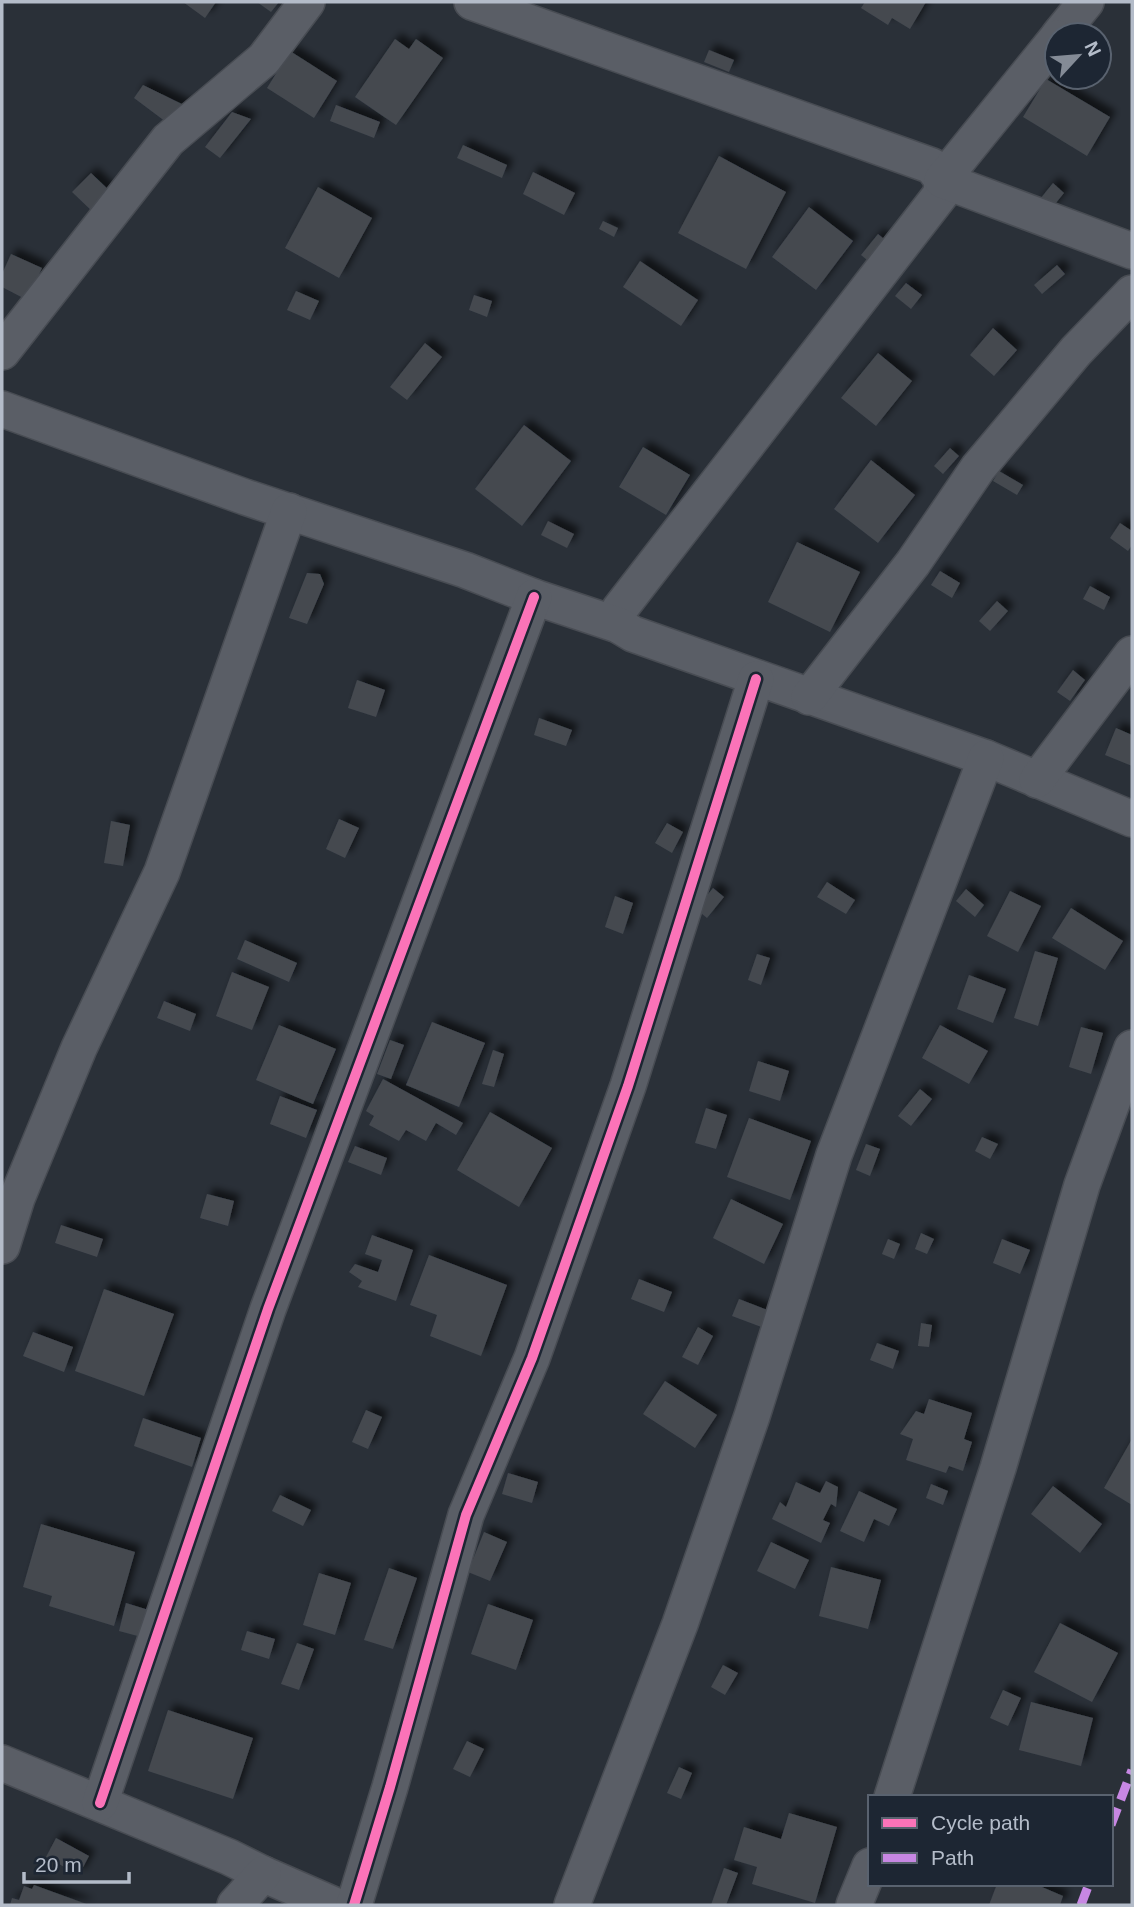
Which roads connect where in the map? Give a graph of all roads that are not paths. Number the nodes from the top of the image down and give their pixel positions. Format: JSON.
{"nodes":[{"id":1,"x":307,"y":2,"type":"edge"},
{"id":2,"x":472,"y":2,"type":"edge"},
{"id":3,"x":1086,"y":2,"type":"edge"},
{"id":4,"x":1070,"y":21,"type":"edge"},
{"id":5,"x":1043,"y":55,"type":"edge"},
{"id":6,"x":942,"y":180,"type":"junction"},
{"id":7,"x":1132,"y":251,"type":"edge"},
{"id":8,"x":1132,"y":293,"type":"edge"},
{"id":9,"x":2,"y":352,"type":"edge"},
{"id":10,"x":2,"y":409,"type":"edge"},
{"id":11,"x":289,"y":511,"type":"junction"},
{"id":12,"x":534,"y":597,"type":"junction"},
{"id":13,"x":618,"y":625,"type":"junction"},
{"id":14,"x":1132,"y":654,"type":"edge"},
{"id":15,"x":756,"y":679,"type":"junction"},
{"id":16,"x":809,"y":696,"type":"junction"},
{"id":17,"x":986,"y":758,"type":"junction"},
{"id":18,"x":1037,"y":780,"type":"junction"},
{"id":19,"x":1132,"y":819,"type":"edge"},
{"id":20,"x":1132,"y":1048,"type":"edge"},
{"id":21,"x":2,"y":1246,"type":"edge"},
{"id":22,"x":2,"y":1763,"type":"edge"},
{"id":23,"x":893,"y":1795,"type":"edge"},
{"id":24,"x":100,"y":1803,"type":"junction"},
{"id":25,"x":868,"y":1871,"type":"edge"},
{"id":26,"x":263,"y":1874,"type":"junction"},
{"id":27,"x":235,"y":1905,"type":"edge"},
{"id":28,"x":334,"y":1905,"type":"edge"},
{"id":29,"x":354,"y":1905,"type":"edge"},
{"id":30,"x":572,"y":1905,"type":"edge"},
{"id":31,"x":854,"y":1905,"type":"edge"}],
"edges":[{"from":1,"to":9,"type":"street"},
{"from":2,"to":6,"type":"street"},
{"from":3,"to":4,"type":"street"},
{"from":5,"to":6,"type":"street"},
{"from":6,"to":7,"type":"street"},
{"from":6,"to":13,"type":"street"},
{"from":8,"to":16,"type":"street"},
{"from":10,"to":11,"type":"street"},
{"from":11,"to":12,"type":"street"},
{"from":11,"to":21,"type":"street"},
{"from":12,"to":13,"type":"street"},
{"from":12,"to":24,"type":"street"},
{"from":13,"to":15,"type":"street"},
{"from":14,"to":18,"type":"street"},
{"from":15,"to":16,"type":"street"},
{"from":15,"to":29,"type":"street"},
{"from":16,"to":17,"type":"street"},
{"from":17,"to":18,"type":"street"},
{"from":17,"to":30,"type":"street"},
{"from":18,"to":19,"type":"street"},
{"from":20,"to":23,"type":"street"},
{"from":22,"to":24,"type":"street"},
{"from":24,"to":26,"type":"street"},
{"from":25,"to":31,"type":"street"},
{"from":26,"to":27,"type":"street"},
{"from":26,"to":28,"type":"street"}]}
